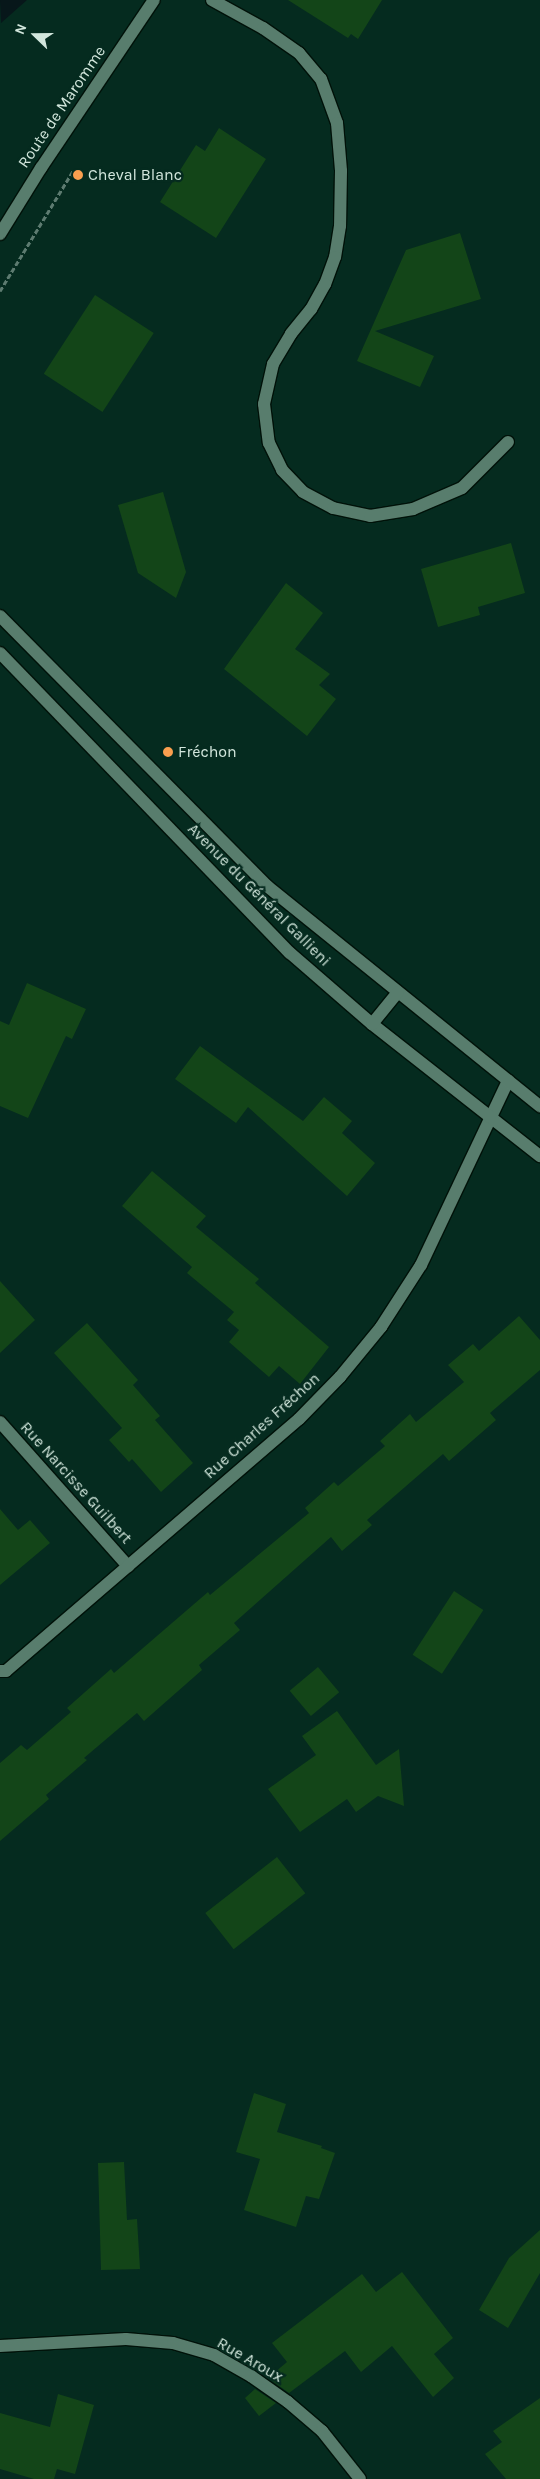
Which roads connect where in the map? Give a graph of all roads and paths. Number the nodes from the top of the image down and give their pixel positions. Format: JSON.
{"nodes":[{"id":1,"x":154,"y":0,"type":"edge"},
{"id":2,"x":212,"y":0,"type":"edge"},
{"id":3,"x":0,"y":234,"type":"edge"},
{"id":4,"x":508,"y":442,"type":"dead end"},
{"id":5,"x":0,"y":616,"type":"edge"},
{"id":6,"x":0,"y":653,"type":"edge"},
{"id":7,"x":398,"y":992,"type":"junction"},
{"id":8,"x":372,"y":1024,"type":"junction"},
{"id":9,"x":508,"y":1082,"type":"junction"},
{"id":10,"x":540,"y":1106,"type":"edge"},
{"id":11,"x":491,"y":1119,"type":"junction"},
{"id":12,"x":540,"y":1156,"type":"edge"},
{"id":13,"x":0,"y":1422,"type":"edge"},
{"id":14,"x":128,"y":1566,"type":"junction"},
{"id":15,"x":0,"y":1671,"type":"edge"},
{"id":16,"x":0,"y":2346,"type":"edge"},
{"id":17,"x":360,"y":2479,"type":"edge"}],
"edges":[{"from":1,"to":3,"type":"street","name":"Route de Maromme"},
{"from":2,"to":4,"type":"street"},
{"from":5,"to":7,"type":"street","name":"Avenue du Général Gallieni"},
{"from":6,"to":8,"type":"street","name":"Avenue du Général Gallieni"},
{"from":7,"to":8,"type":"street"},
{"from":7,"to":9,"type":"street","name":"Avenue du Général Gallieni"},
{"from":8,"to":11,"type":"street","name":"Avenue du Général Gallieni"},
{"from":9,"to":10,"type":"street","name":"Avenue du Général Gallieni"},
{"from":9,"to":11,"type":"street","name":"Rue Charles Fréchon"},
{"from":11,"to":12,"type":"street","name":"Avenue du Général Gallieni"},
{"from":11,"to":14,"type":"street","name":"Rue Charles Fréchon"},
{"from":13,"to":14,"type":"street","name":"Rue Narcisse Guilbert"},
{"from":14,"to":15,"type":"street","name":"Rue Charles Fréchon"},
{"from":16,"to":17,"type":"street","name":"Rue Aroux"}]}
